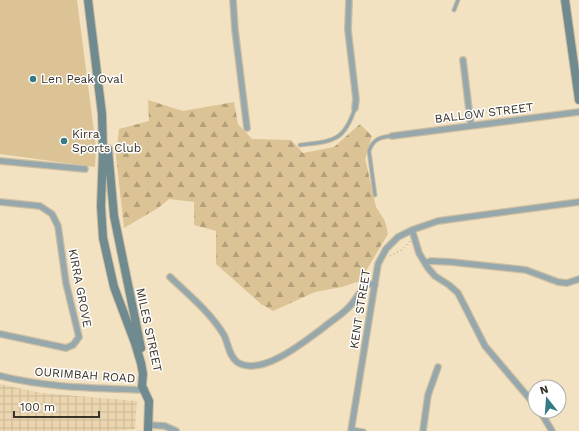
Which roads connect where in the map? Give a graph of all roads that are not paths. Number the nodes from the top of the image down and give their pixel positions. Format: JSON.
{"nodes":[{"id":1,"x":88,"y":0,"type":"edge"},
{"id":2,"x":233,"y":0,"type":"edge"},
{"id":3,"x":349,"y":0,"type":"edge"},
{"id":4,"x":458,"y":0,"type":"edge"},
{"id":5,"x":565,"y":0,"type":"edge"},
{"id":6,"x":454,"y":10,"type":"dead end"},
{"id":7,"x":463,"y":60,"type":"dead end"},
{"id":8,"x":579,"y":100,"type":"edge"},
{"id":9,"x":355,"y":108,"type":"joint"},
{"id":10,"x":579,"y":112,"type":"edge"},
{"id":11,"x":102,"y":114,"type":"junction"},
{"id":12,"x":470,"y":126,"type":"junction"},
{"id":13,"x":247,"y":128,"type":"dead end"},
{"id":14,"x":392,"y":136,"type":"joint"},
{"id":15,"x":300,"y":145,"type":"dead end"},
{"id":16,"x":0,"y":161,"type":"edge"},
{"id":17,"x":85,"y":169,"type":"dead end"},
{"id":18,"x":375,"y":195,"type":"dead end"},
{"id":19,"x":0,"y":202,"type":"edge"},
{"id":20,"x":579,"y":202,"type":"edge"},
{"id":21,"x":412,"y":230,"type":"junction"},
{"id":22,"x":425,"y":263,"type":"junction"},
{"id":23,"x":170,"y":276,"type":"dead end"},
{"id":24,"x":579,"y":279,"type":"edge"},
{"id":25,"x":375,"y":285,"type":"junction"},
{"id":26,"x":0,"y":334,"type":"edge"},
{"id":27,"x":438,"y":367,"type":"dead end"},
{"id":28,"x":0,"y":376,"type":"edge"},
{"id":29,"x":145,"y":390,"type":"junction"},
{"id":30,"x":527,"y":396,"type":"edge"},
{"id":31,"x":545,"y":419,"type":"edge"},
{"id":32,"x":148,"y":428,"type":"edge"},
{"id":33,"x":351,"y":430,"type":"edge"},
{"id":34,"x":176,"y":431,"type":"edge"},
{"id":35,"x":364,"y":431,"type":"edge"},
{"id":36,"x":422,"y":431,"type":"edge"},
{"id":37,"x":552,"y":431,"type":"edge"}],
"edges":[{"from":1,"to":11,"type":"street","name":"MILES STREET"},
{"from":2,"to":13,"type":"street"},
{"from":3,"to":9,"type":"street"},
{"from":4,"to":6,"type":"lane"},
{"from":5,"to":8,"type":"street"},
{"from":7,"to":12,"type":"street"},
{"from":9,"to":15,"type":"lane"},
{"from":10,"to":12,"type":"street","name":"BALLOW STREET"},
{"from":11,"to":29,"type":"street","name":"MILES STREET"},
{"from":11,"to":29,"type":"street","name":"MILES STREET"},
{"from":12,"to":14,"type":"street","name":"BALLOW STREET"},
{"from":14,"to":18,"type":"lane"},
{"from":16,"to":17,"type":"street"},
{"from":19,"to":26,"type":"street","name":"KIRRA GROVE"},
{"from":20,"to":21,"type":"street","name":"KENT STREET"},
{"from":21,"to":22,"type":"street"},
{"from":21,"to":25,"type":"street","name":"KENT STREET"},
{"from":22,"to":24,"type":"street"},
{"from":22,"to":30,"type":"street"},
{"from":23,"to":25,"type":"street"},
{"from":25,"to":33,"type":"street","name":"KENT STREET"},
{"from":27,"to":36,"type":"street"},
{"from":28,"to":29,"type":"street","name":"OURIMBAH ROAD"},
{"from":29,"to":32,"type":"street"},
{"from":31,"to":37,"type":"street"},
{"from":32,"to":34,"type":"street"},
{"from":33,"to":35,"type":"lane"}]}
